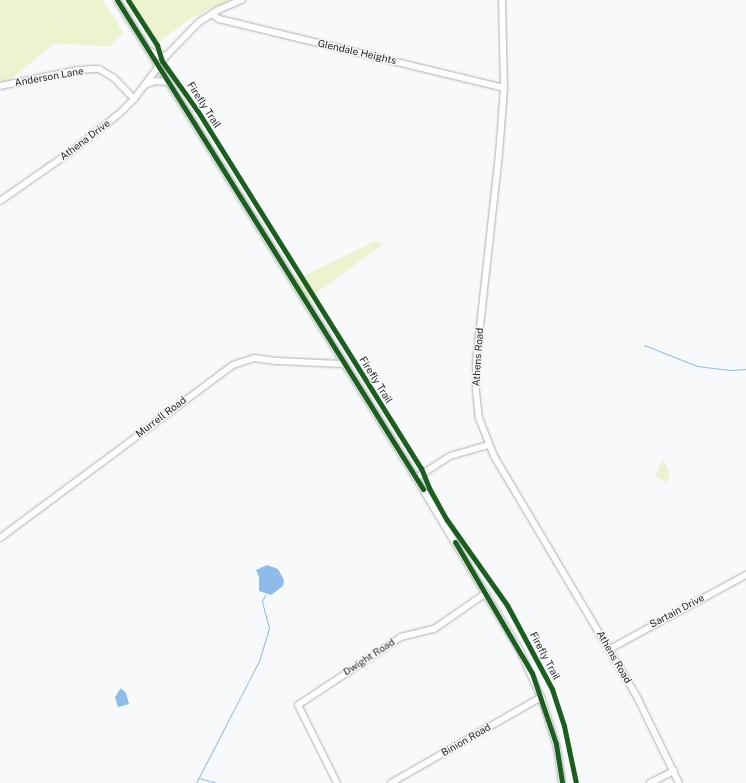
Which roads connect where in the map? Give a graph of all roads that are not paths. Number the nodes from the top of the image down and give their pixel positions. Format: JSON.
{"nodes":[{"id":1,"x":117,"y":0,"type":"edge"},
{"id":2,"x":242,"y":0,"type":"edge"},
{"id":3,"x":502,"y":0,"type":"edge"},
{"id":4,"x":212,"y":14,"type":"junction"},
{"id":5,"x":148,"y":51,"type":"junction"},
{"id":6,"x":167,"y":55,"type":"junction"},
{"id":7,"x":158,"y":67,"type":"junction"},
{"id":8,"x":168,"y":82,"type":"junction"},
{"id":9,"x":0,"y":86,"type":"edge"},
{"id":10,"x":143,"y":86,"type":"junction"},
{"id":11,"x":504,"y":88,"type":"junction"},
{"id":12,"x":134,"y":99,"type":"junction"},
{"id":13,"x":0,"y":201,"type":"edge"},
{"id":14,"x":343,"y":364,"type":"junction"},
{"id":15,"x":488,"y":445,"type":"junction"},
{"id":16,"x":416,"y":478,"type":"junction"},
{"id":17,"x":0,"y":538,"type":"edge"},
{"id":18,"x":746,"y":575,"type":"edge"},
{"id":19,"x":486,"y":593,"type":"junction"},
{"id":20,"x":610,"y":649,"type":"junction"},
{"id":21,"x":541,"y":697,"type":"junction"},
{"id":22,"x":674,"y":771,"type":"junction"},
{"id":23,"x":337,"y":783,"type":"edge"},
{"id":24,"x":390,"y":783,"type":"edge"},
{"id":25,"x":562,"y":783,"type":"edge"},
{"id":26,"x":650,"y":783,"type":"edge"},
{"id":27,"x":679,"y":783,"type":"edge"}],
"edges":[{"from":1,"to":5,"type":"street"},
{"from":2,"to":4,"type":"street","name":"Athena Drive"},
{"from":3,"to":11,"type":"street","name":"Athens Road"},
{"from":4,"to":6,"type":"street","name":"Athena Drive"},
{"from":4,"to":11,"type":"street","name":"Glendale Heights"},
{"from":5,"to":6,"type":"street"},
{"from":5,"to":7,"type":"street"},
{"from":6,"to":7,"type":"street","name":"Athena Drive"},
{"from":7,"to":8,"type":"street"},
{"from":7,"to":10,"type":"street","name":"Athena Drive"},
{"from":8,"to":10,"type":"street"},
{"from":8,"to":14,"type":"street"},
{"from":9,"to":12,"type":"street","name":"Anderson Lane"},
{"from":10,"to":12,"type":"street","name":"Athena Drive"},
{"from":11,"to":15,"type":"street","name":"Athens Road"},
{"from":12,"to":13,"type":"street","name":"Athena Drive"},
{"from":14,"to":16,"type":"street"},
{"from":14,"to":17,"type":"street","name":"Murrell Road"},
{"from":15,"to":16,"type":"street"},
{"from":15,"to":20,"type":"street","name":"Athens Road"},
{"from":16,"to":19,"type":"street"},
{"from":18,"to":20,"type":"street","name":"Sartain Drive"},
{"from":19,"to":21,"type":"street"},
{"from":19,"to":23,"type":"street","name":"Dwight Road"},
{"from":20,"to":22,"type":"street","name":"Athens Road"},
{"from":21,"to":24,"type":"street","name":"Binion Road"},
{"from":21,"to":25,"type":"street"},
{"from":22,"to":26,"type":"street"},
{"from":22,"to":27,"type":"street","name":"Athens Road"}]}
